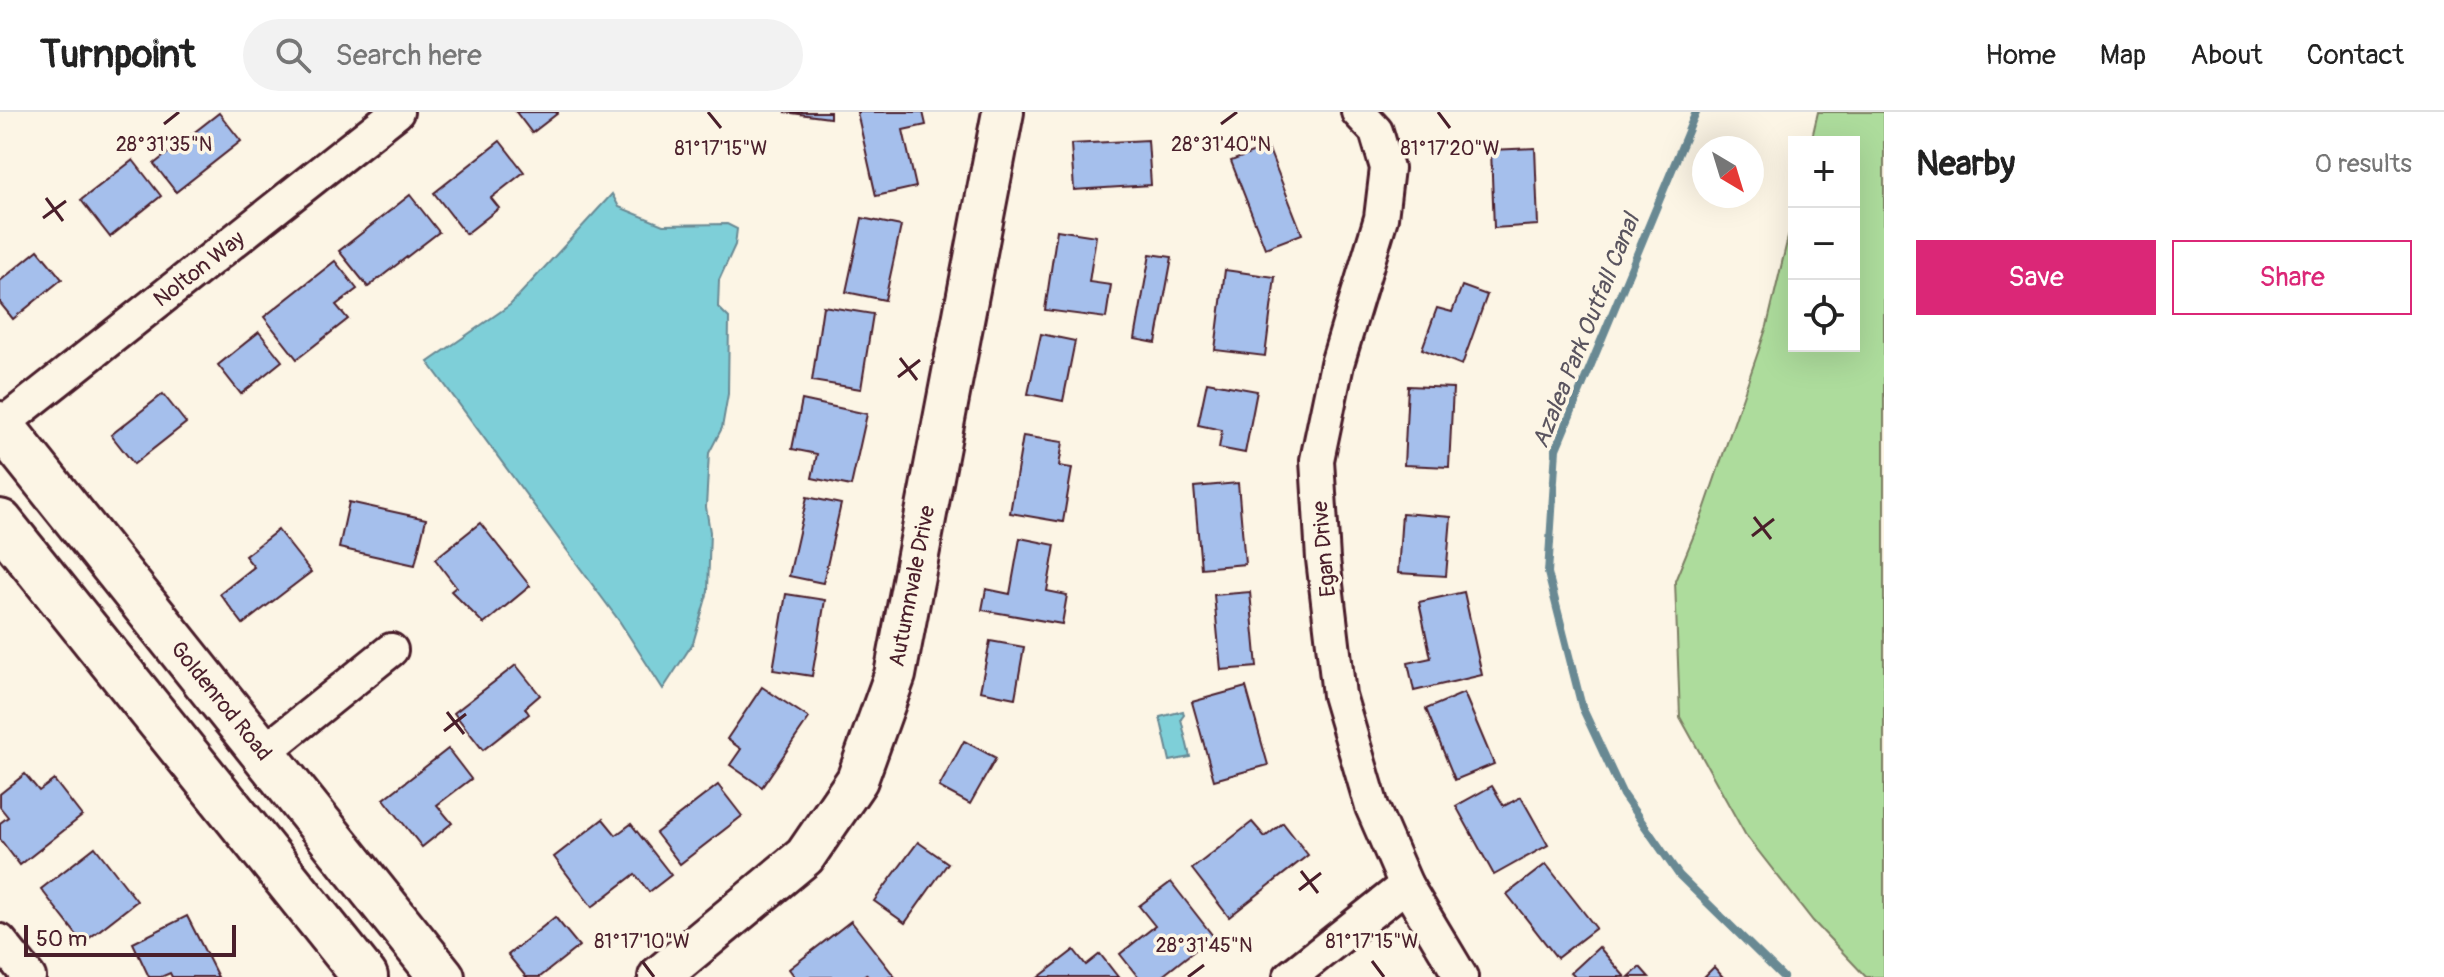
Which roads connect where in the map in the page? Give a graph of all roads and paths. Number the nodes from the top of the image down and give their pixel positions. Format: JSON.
{"nodes":[{"id":1,"x":397,"y":112,"type":"edge"},
{"id":2,"x":1003,"y":112,"type":"edge"},
{"id":3,"x":1358,"y":112,"type":"edge"},
{"id":4,"x":0,"y":425,"type":"edge"},
{"id":5,"x":0,"y":522,"type":"edge"},
{"id":6,"x":391,"y":650,"type":"dead end"},
{"id":7,"x":263,"y":753,"type":"junction"},
{"id":8,"x":1406,"y":885,"type":"junction"},
{"id":9,"x":0,"y":941,"type":"edge"},
{"id":10,"x":29,"y":977,"type":"edge"},
{"id":11,"x":365,"y":977,"type":"edge"},
{"id":12,"x":442,"y":977,"type":"edge"},
{"id":13,"x":659,"y":977,"type":"edge"},
{"id":14,"x":1290,"y":977,"type":"edge"},
{"id":15,"x":1461,"y":977,"type":"edge"}],
"edges":[{"from":1,"to":4,"type":"street","name":"Nolton Way"},
{"from":2,"to":13,"type":"street","name":"Autumnvale Drive"},
{"from":3,"to":8,"type":"street","name":"Egan Drive"},
{"from":4,"to":7,"type":"main road","name":"Goldenrod Road"},
{"from":5,"to":11,"type":"main road"},
{"from":6,"to":7,"type":"street"},
{"from":7,"to":12,"type":"main road","name":"Goldenrod Road"},
{"from":8,"to":14,"type":"street"},
{"from":8,"to":15,"type":"street","name":"Egan Drive"},
{"from":9,"to":10,"type":"street"}]}
